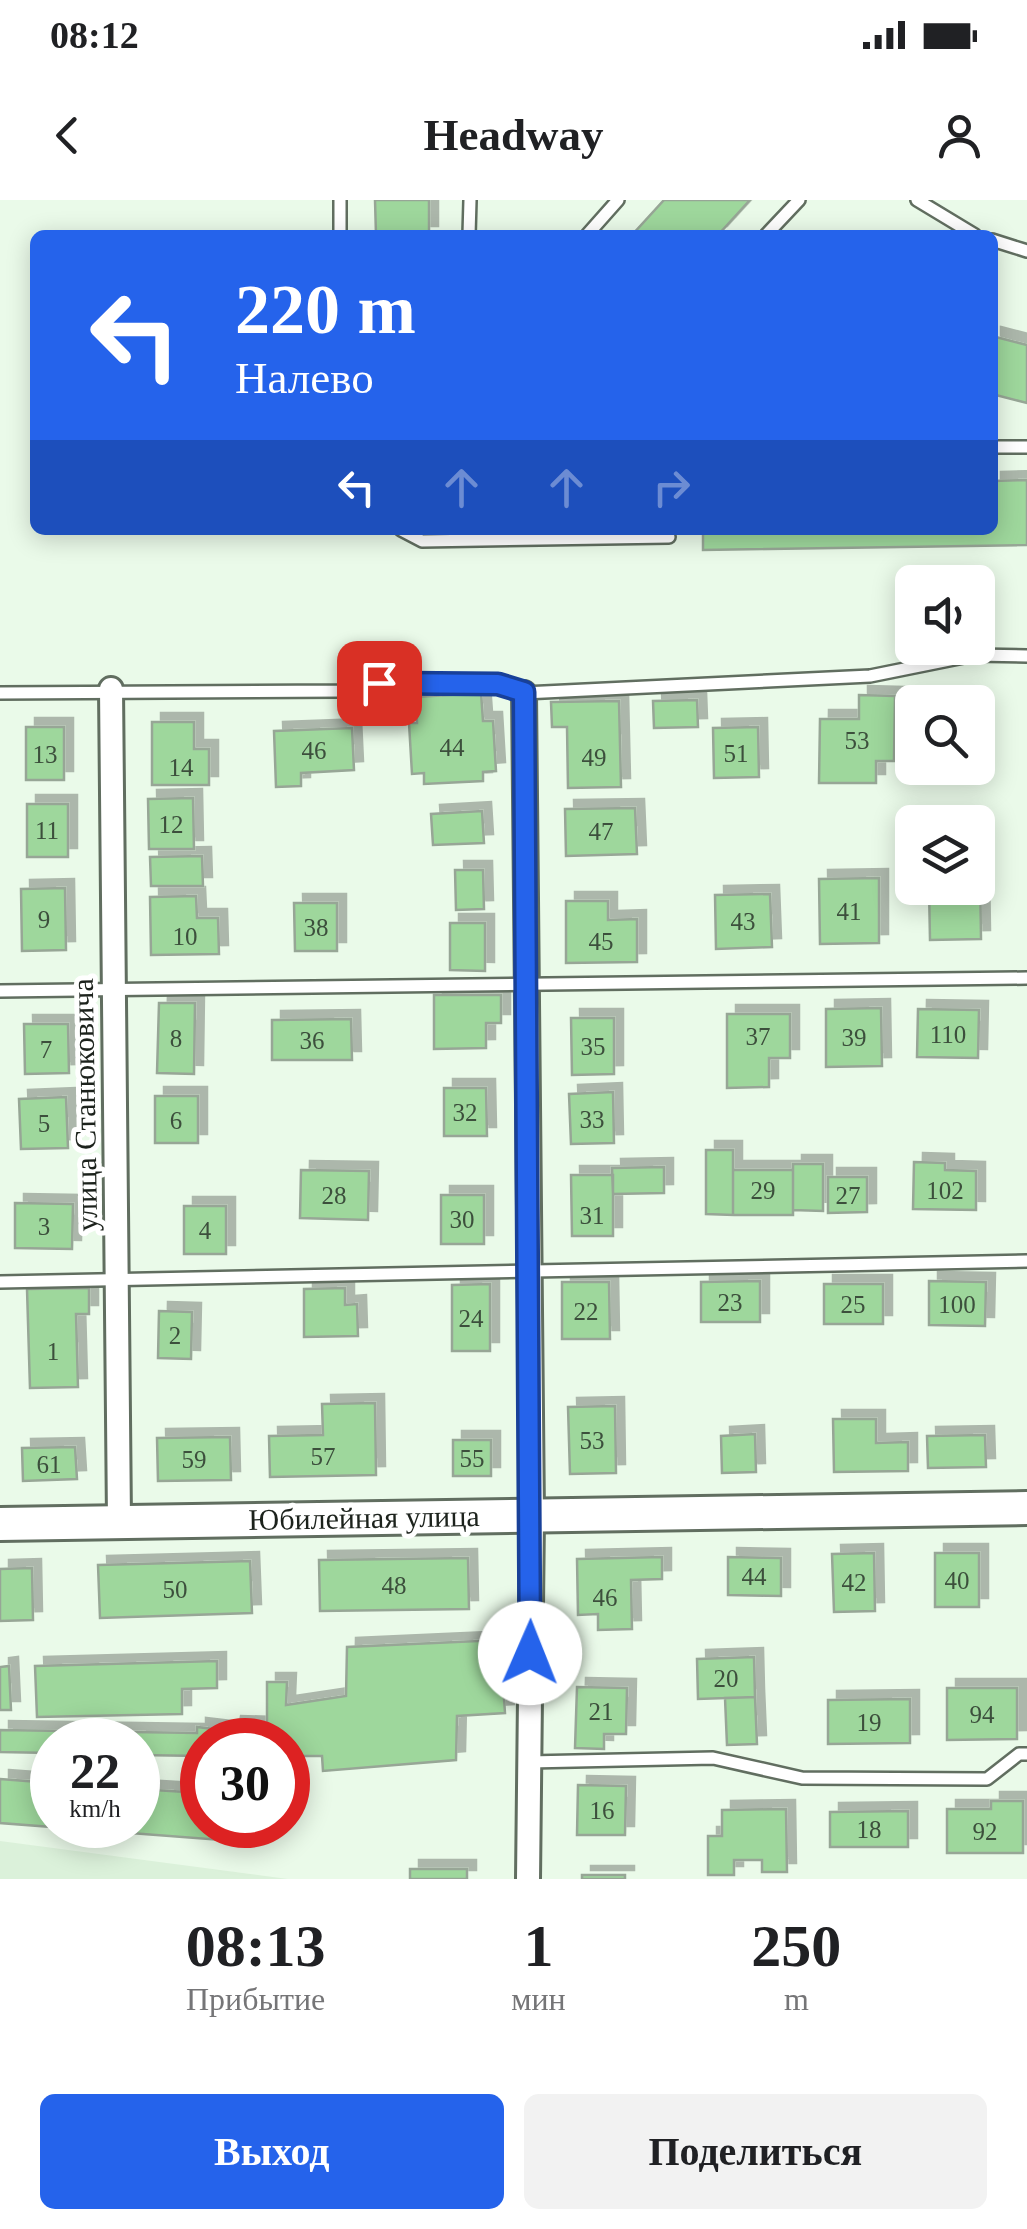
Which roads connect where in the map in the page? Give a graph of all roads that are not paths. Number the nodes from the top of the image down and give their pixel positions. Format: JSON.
{"nodes":[{"id":1,"x":340,"y":200,"type":"edge"},
{"id":2,"x":470,"y":200,"type":"edge"},
{"id":3,"x":618,"y":200,"type":"edge"},
{"id":4,"x":799,"y":200,"type":"edge"},
{"id":5,"x":917,"y":200,"type":"edge"},
{"id":6,"x":340,"y":230,"type":"edge"},
{"id":7,"x":469,"y":230,"type":"edge"},
{"id":8,"x":591,"y":230,"type":"edge"},
{"id":9,"x":771,"y":230,"type":"edge"},
{"id":10,"x":967,"y":230,"type":"edge"},
{"id":11,"x":998,"y":242,"type":"edge"},
{"id":12,"x":1027,"y":251,"type":"edge"},
{"id":13,"x":998,"y":446,"type":"edge"},
{"id":14,"x":1027,"y":447,"type":"edge"},
{"id":15,"x":411,"y":535,"type":"edge"},
{"id":16,"x":669,"y":537,"type":"dead end"},
{"id":17,"x":1027,"y":656,"type":"edge"},
{"id":18,"x":111,"y":690,"type":"junction"},
{"id":19,"x":0,"y":692,"type":"edge"},
{"id":20,"x":524,"y":692,"type":"junction"},
{"id":21,"x":1027,"y":978,"type":"edge"},
{"id":22,"x":527,"y":983,"type":"junction"},
{"id":23,"x":114,"y":988,"type":"junction"},
{"id":24,"x":0,"y":991,"type":"edge"},
{"id":25,"x":1027,"y":1261,"type":"edge"},
{"id":26,"x":530,"y":1270,"type":"junction"},
{"id":27,"x":116,"y":1281,"type":"junction"},
{"id":28,"x":0,"y":1282,"type":"edge"},
{"id":29,"x":1027,"y":1508,"type":"edge"},
{"id":30,"x":532,"y":1516,"type":"junction"},
{"id":31,"x":119,"y":1520,"type":"junction"},
{"id":32,"x":0,"y":1524,"type":"edge"},
{"id":33,"x":1027,"y":1754,"type":"edge"},
{"id":34,"x":529,"y":1762,"type":"junction"},
{"id":35,"x":528,"y":1879,"type":"edge"}],
"edges":[{"from":1,"to":6,"type":"lane"},
{"from":2,"to":7,"type":"lane"},
{"from":3,"to":8,"type":"lane"},
{"from":4,"to":9,"type":"lane"},
{"from":5,"to":10,"type":"lane"},
{"from":11,"to":12,"type":"lane"},
{"from":13,"to":14,"type":"lane"},
{"from":15,"to":16,"type":"lane"},
{"from":17,"to":20,"type":"lane"},
{"from":18,"to":19,"type":"lane"},
{"from":18,"to":20,"type":"lane"},
{"from":18,"to":23,"type":"street","name":"улица Станюковича"},
{"from":20,"to":22,"type":"street"},
{"from":21,"to":22,"type":"lane"},
{"from":22,"to":23,"type":"lane"},
{"from":22,"to":26,"type":"street"},
{"from":23,"to":24,"type":"lane"},
{"from":23,"to":27,"type":"street","name":"улица Станюковича"},
{"from":25,"to":26,"type":"lane"},
{"from":26,"to":27,"type":"lane"},
{"from":26,"to":30,"type":"street"},
{"from":27,"to":28,"type":"lane"},
{"from":27,"to":31,"type":"street","name":"улица Станюковича"},
{"from":29,"to":30,"type":"main road","name":"Юбилейная улица"},
{"from":30,"to":31,"type":"main road","name":"Юбилейная улица"},
{"from":30,"to":34,"type":"street"},
{"from":31,"to":32,"type":"main road","name":"Юбилейная улица"},
{"from":33,"to":34,"type":"lane"},
{"from":34,"to":35,"type":"street"}]}
